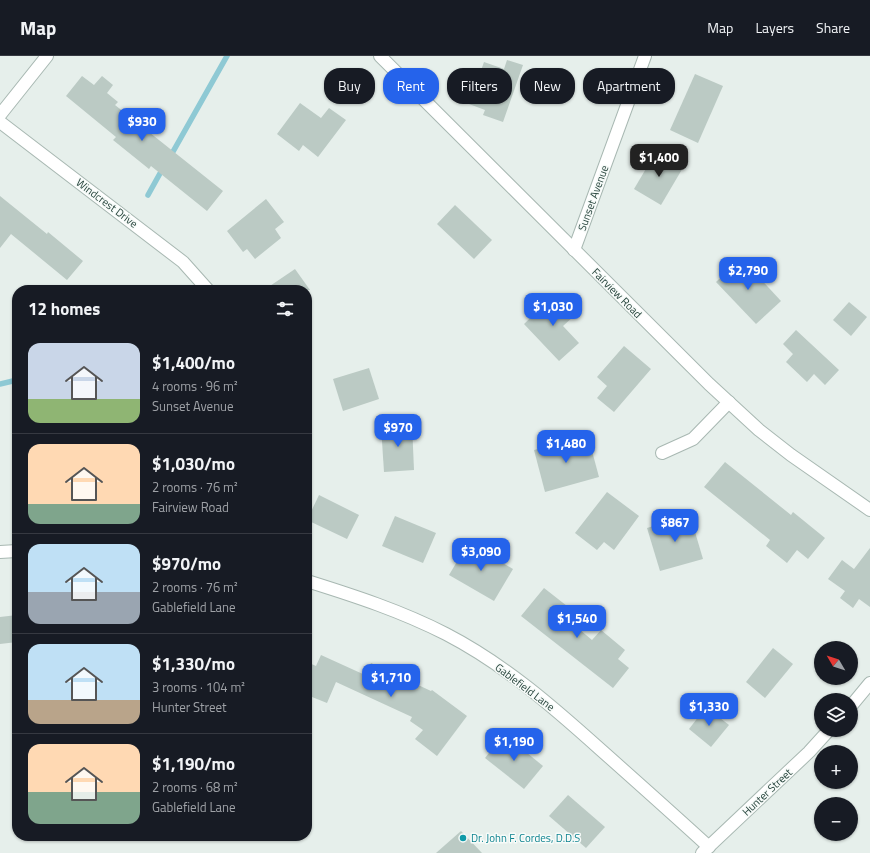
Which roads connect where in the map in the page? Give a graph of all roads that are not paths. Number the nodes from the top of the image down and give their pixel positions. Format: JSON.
{"nodes":[{"id":1,"x":47,"y":56,"type":"edge"},
{"id":2,"x":380,"y":56,"type":"edge"},
{"id":3,"x":644,"y":56,"type":"edge"},
{"id":4,"x":0,"y":115,"type":"edge"},
{"id":5,"x":0,"y":122,"type":"edge"},
{"id":6,"x":574,"y":250,"type":"junction"},
{"id":7,"x":204,"y":285,"type":"edge"},
{"id":8,"x":729,"y":402,"type":"junction"},
{"id":9,"x":662,"y":453,"type":"dead end"},
{"id":10,"x":870,"y":510,"type":"edge"},
{"id":11,"x":12,"y":551,"type":"edge"},
{"id":12,"x":0,"y":552,"type":"edge"},
{"id":13,"x":312,"y":583,"type":"edge"},
{"id":14,"x":870,"y":683,"type":"edge"},
{"id":15,"x":858,"y":698,"type":"edge"},
{"id":16,"x":823,"y":737,"type":"edge"},
{"id":17,"x":705,"y":850,"type":"edge"}],
"edges":[{"from":1,"to":4,"type":"street"},
{"from":2,"to":6,"type":"street","name":"Fairview Road"},
{"from":3,"to":6,"type":"street","name":"Sunset Avenue"},
{"from":5,"to":7,"type":"street","name":"Windcrest Drive"},
{"from":6,"to":8,"type":"street","name":"Fairview Road"},
{"from":8,"to":9,"type":"street"},
{"from":8,"to":10,"type":"street","name":"Fairview Road"},
{"from":11,"to":12,"type":"street"},
{"from":13,"to":17,"type":"street","name":"Gablefield Lane"},
{"from":14,"to":15,"type":"street"},
{"from":16,"to":17,"type":"street","name":"Hunter Street"}]}
